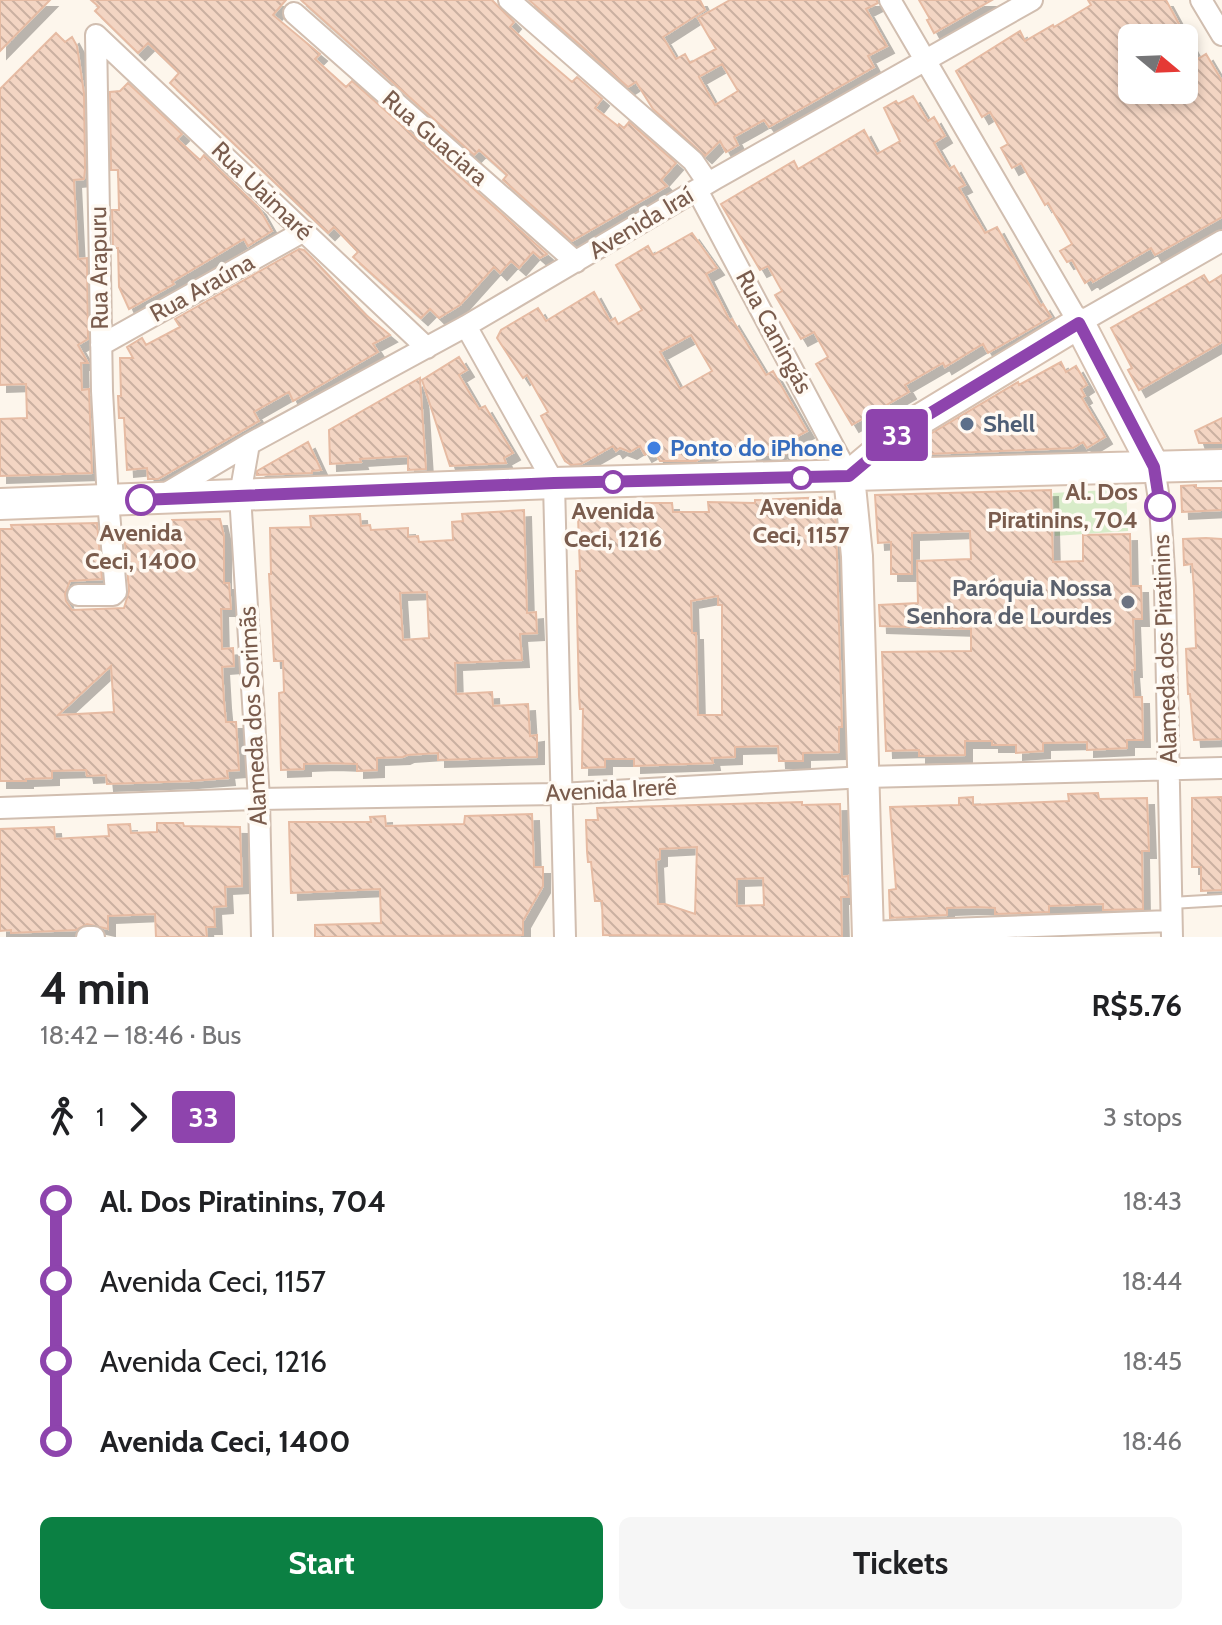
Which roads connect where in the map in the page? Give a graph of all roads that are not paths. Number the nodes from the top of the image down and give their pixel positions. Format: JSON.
{"nodes":[{"id":1,"x":509,"y":0,"type":"edge"},
{"id":2,"x":890,"y":0,"type":"edge"},
{"id":3,"x":1032,"y":0,"type":"edge"},
{"id":4,"x":1201,"y":0,"type":"edge"},
{"id":5,"x":294,"y":13,"type":"dead end"},
{"id":6,"x":96,"y":35,"type":"joint"},
{"id":7,"x":1222,"y":35,"type":"edge"},
{"id":8,"x":924,"y":60,"type":"junction"},
{"id":9,"x":703,"y":187,"type":"junction"},
{"id":10,"x":304,"y":231,"type":"junction"},
{"id":11,"x":1222,"y":241,"type":"edge"},
{"id":12,"x":576,"y":262,"type":"junction"},
{"id":13,"x":1079,"y":323,"type":"junction"},
{"id":14,"x":466,"y":326,"type":"junction"},
{"id":15,"x":101,"y":345,"type":"junction"},
{"id":16,"x":427,"y":348,"type":"junction"},
{"id":17,"x":249,"y":444,"type":"junction"},
{"id":18,"x":1222,"y":465,"type":"edge"},
{"id":19,"x":1154,"y":467,"type":"junction"},
{"id":20,"x":849,"y":476,"type":"junction"},
{"id":21,"x":554,"y":483,"type":"junction"},
{"id":22,"x":240,"y":495,"type":"junction"},
{"id":23,"x":158,"y":499,"type":"junction"},
{"id":24,"x":108,"y":501,"type":"junction"},
{"id":25,"x":0,"y":504,"type":"edge"},
{"id":26,"x":78,"y":595,"type":"dead end"},
{"id":27,"x":1222,"y":768,"type":"edge"},
{"id":28,"x":1169,"y":770,"type":"junction"},
{"id":29,"x":865,"y":777,"type":"junction"},
{"id":30,"x":560,"y":794,"type":"junction"},
{"id":31,"x":259,"y":799,"type":"junction"},
{"id":32,"x":0,"y":808,"type":"edge"},
{"id":33,"x":1222,"y":900,"type":"edge"},
{"id":34,"x":1172,"y":920,"type":"edge"},
{"id":35,"x":868,"y":934,"type":"edge"},
{"id":36,"x":87,"y":937,"type":"edge"},
{"id":37,"x":94,"y":937,"type":"edge"},
{"id":38,"x":262,"y":937,"type":"edge"},
{"id":39,"x":565,"y":937,"type":"edge"}],
"edges":[{"from":1,"to":9,"type":"street","name":"Rua Caningás"},
{"from":2,"to":8,"type":"street","name":"Alameda dos Piratinins"},
{"from":3,"to":8,"type":"street","name":"Avenida Iraí"},
{"from":4,"to":7,"type":"street"},
{"from":5,"to":12,"type":"street","name":"Rua Guaciara"},
{"from":6,"to":10,"type":"street","name":"Rua Uaimaré"},
{"from":6,"to":15,"type":"street","name":"Rua Arapuru"},
{"from":8,"to":9,"type":"street","name":"Avenida Iraí"},
{"from":8,"to":13,"type":"street","name":"Alameda dos Piratinins"},
{"from":9,"to":12,"type":"street","name":"Avenida Iraí"},
{"from":9,"to":20,"type":"street","name":"Rua Caningás"},
{"from":10,"to":15,"type":"street","name":"Rua Araúna"},
{"from":10,"to":16,"type":"street","name":"Rua Uaimaré"},
{"from":11,"to":13,"type":"street"},
{"from":12,"to":14,"type":"street","name":"Avenida Iraí"},
{"from":13,"to":19,"type":"street","name":"Alameda dos Piratinins"},
{"from":13,"to":20,"type":"street"},
{"from":14,"to":16,"type":"street","name":"Avenida Iraí"},
{"from":14,"to":21,"type":"street"},
{"from":15,"to":24,"type":"street","name":"Rua Arapuru"},
{"from":16,"to":17,"type":"street","name":"Avenida Iraí"},
{"from":17,"to":22,"type":"street"},
{"from":17,"to":23,"type":"street","name":"Avenida Iraí"},
{"from":18,"to":19,"type":"street"},
{"from":19,"to":20,"type":"street"},
{"from":19,"to":28,"type":"street","name":"Alameda dos Piratinins"},
{"from":20,"to":21,"type":"street"},
{"from":20,"to":29,"type":"street"},
{"from":21,"to":22,"type":"street"},
{"from":21,"to":30,"type":"street"},
{"from":22,"to":23,"type":"street"},
{"from":22,"to":31,"type":"street","name":"Alameda dos Sorimãs"},
{"from":23,"to":24,"type":"street"},
{"from":24,"to":25,"type":"street"},
{"from":24,"to":26,"type":"street","name":"Rua Arapuru"},
{"from":27,"to":28,"type":"street","name":"Avenida Irerê"},
{"from":28,"to":29,"type":"street","name":"Avenida Irerê"},
{"from":28,"to":34,"type":"street","name":"Alameda dos Piratinins"},
{"from":29,"to":30,"type":"street","name":"Avenida Irerê"},
{"from":29,"to":35,"type":"street"},
{"from":30,"to":31,"type":"street","name":"Avenida Irerê"},
{"from":30,"to":39,"type":"street"},
{"from":31,"to":32,"type":"street","name":"Avenida Irerê"},
{"from":31,"to":38,"type":"street","name":"Alameda dos Sorimãs"},
{"from":33,"to":34,"type":"lane"},
{"from":34,"to":35,"type":"street"},
{"from":36,"to":37,"type":"street"}]}
